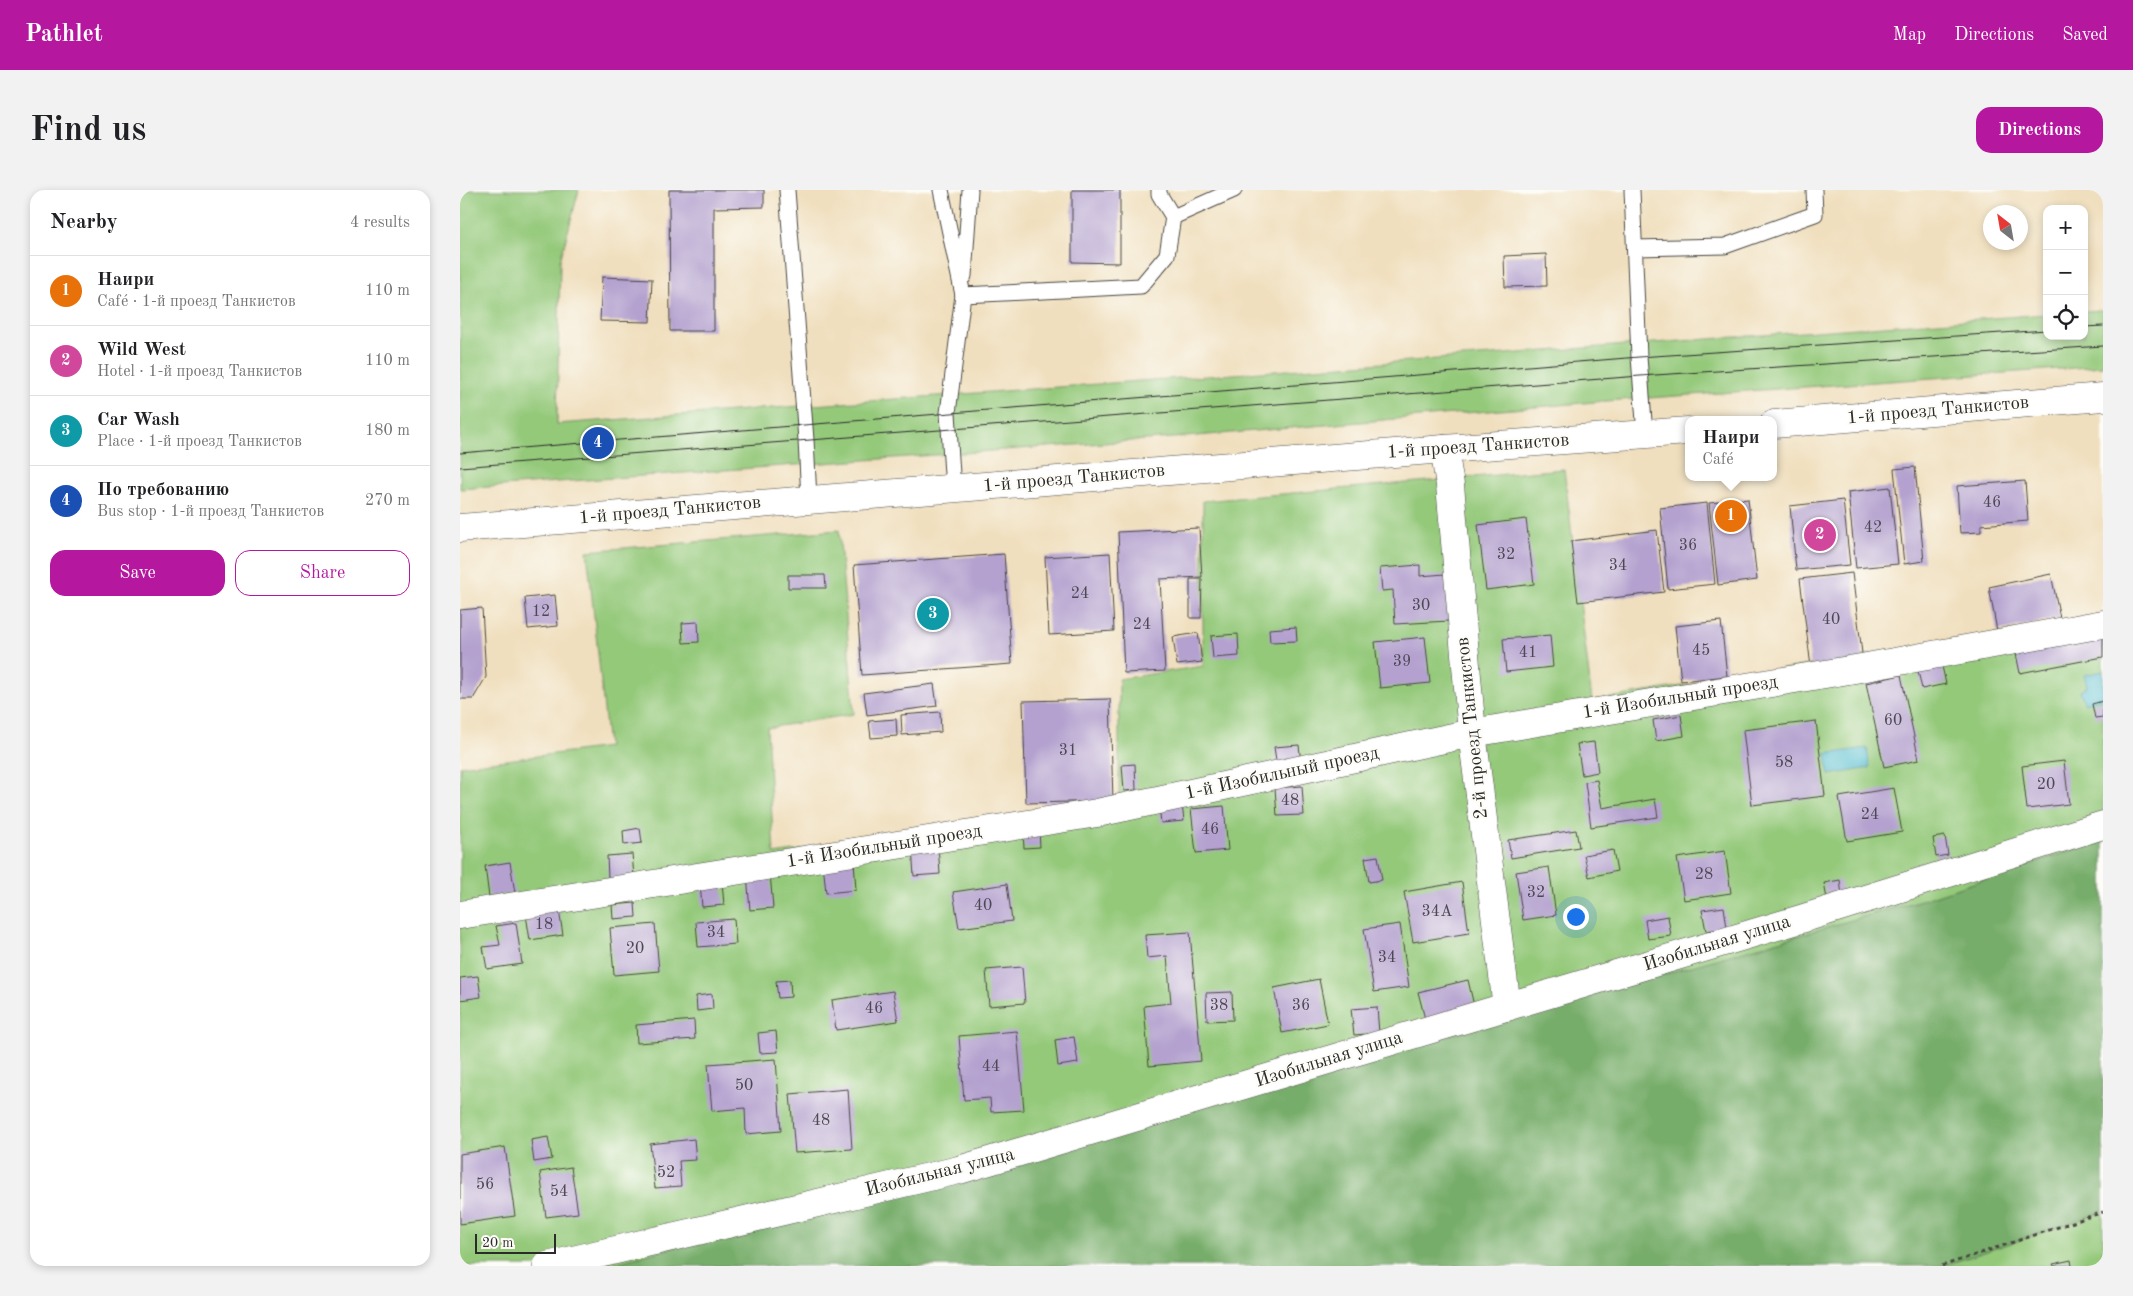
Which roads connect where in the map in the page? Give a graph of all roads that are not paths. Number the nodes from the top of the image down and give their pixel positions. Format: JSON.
{"nodes":[{"id":1,"x":787,"y":190,"type":"edge"},
{"id":2,"x":942,"y":190,"type":"edge"},
{"id":3,"x":970,"y":190,"type":"edge"},
{"id":4,"x":1159,"y":190,"type":"edge"},
{"id":5,"x":1234,"y":190,"type":"edge"},
{"id":6,"x":1632,"y":190,"type":"edge"},
{"id":7,"x":1814,"y":190,"type":"edge"},
{"id":8,"x":1173,"y":217,"type":"junction"},
{"id":9,"x":1635,"y":248,"type":"junction"},
{"id":10,"x":963,"y":295,"type":"junction"},
{"id":11,"x":2103,"y":397,"type":"edge"},
{"id":12,"x":1777,"y":424,"type":"edge"},
{"id":13,"x":1685,"y":431,"type":"edge"},
{"id":14,"x":1645,"y":434,"type":"junction"},
{"id":15,"x":1444,"y":448,"type":"junction"},
{"id":16,"x":953,"y":490,"type":"junction"},
{"id":17,"x":809,"y":499,"type":"junction"},
{"id":18,"x":460,"y":528,"type":"edge"},
{"id":19,"x":2103,"y":624,"type":"edge"},
{"id":20,"x":1472,"y":733,"type":"junction"},
{"id":21,"x":2103,"y":825,"type":"edge"},
{"id":22,"x":460,"y":915,"type":"edge"},
{"id":23,"x":1507,"y":1007,"type":"junction"},
{"id":24,"x":547,"y":1266,"type":"edge"}],
"edges":[{"from":1,"to":17,"type":"lane"},
{"from":2,"to":10,"type":"lane"},
{"from":3,"to":10,"type":"lane"},
{"from":4,"to":8,"type":"lane"},
{"from":5,"to":8,"type":"lane"},
{"from":6,"to":9,"type":"lane"},
{"from":7,"to":9,"type":"lane"},
{"from":8,"to":10,"type":"lane"},
{"from":9,"to":14,"type":"lane"},
{"from":10,"to":16,"type":"lane"},
{"from":11,"to":12,"type":"street","name":"1-й проезд Танкистов"},
{"from":13,"to":14,"type":"street","name":"1-й проезд Танкистов"},
{"from":14,"to":15,"type":"street","name":"1-й проезд Танкистов"},
{"from":15,"to":16,"type":"street","name":"1-й проезд Танкистов"},
{"from":15,"to":20,"type":"street","name":"2-й проезд Танкистов"},
{"from":16,"to":17,"type":"street","name":"1-й проезд Танкистов"},
{"from":17,"to":18,"type":"street","name":"1-й проезд Танкистов"},
{"from":19,"to":20,"type":"street","name":"1-й Изобильный проезд"},
{"from":20,"to":22,"type":"street","name":"1-й Изобильный проезд"},
{"from":20,"to":23,"type":"street","name":"2-й проезд Танкистов"},
{"from":21,"to":23,"type":"street","name":"Изобильная улица"},
{"from":23,"to":24,"type":"street","name":"Изобильная улица"}]}
